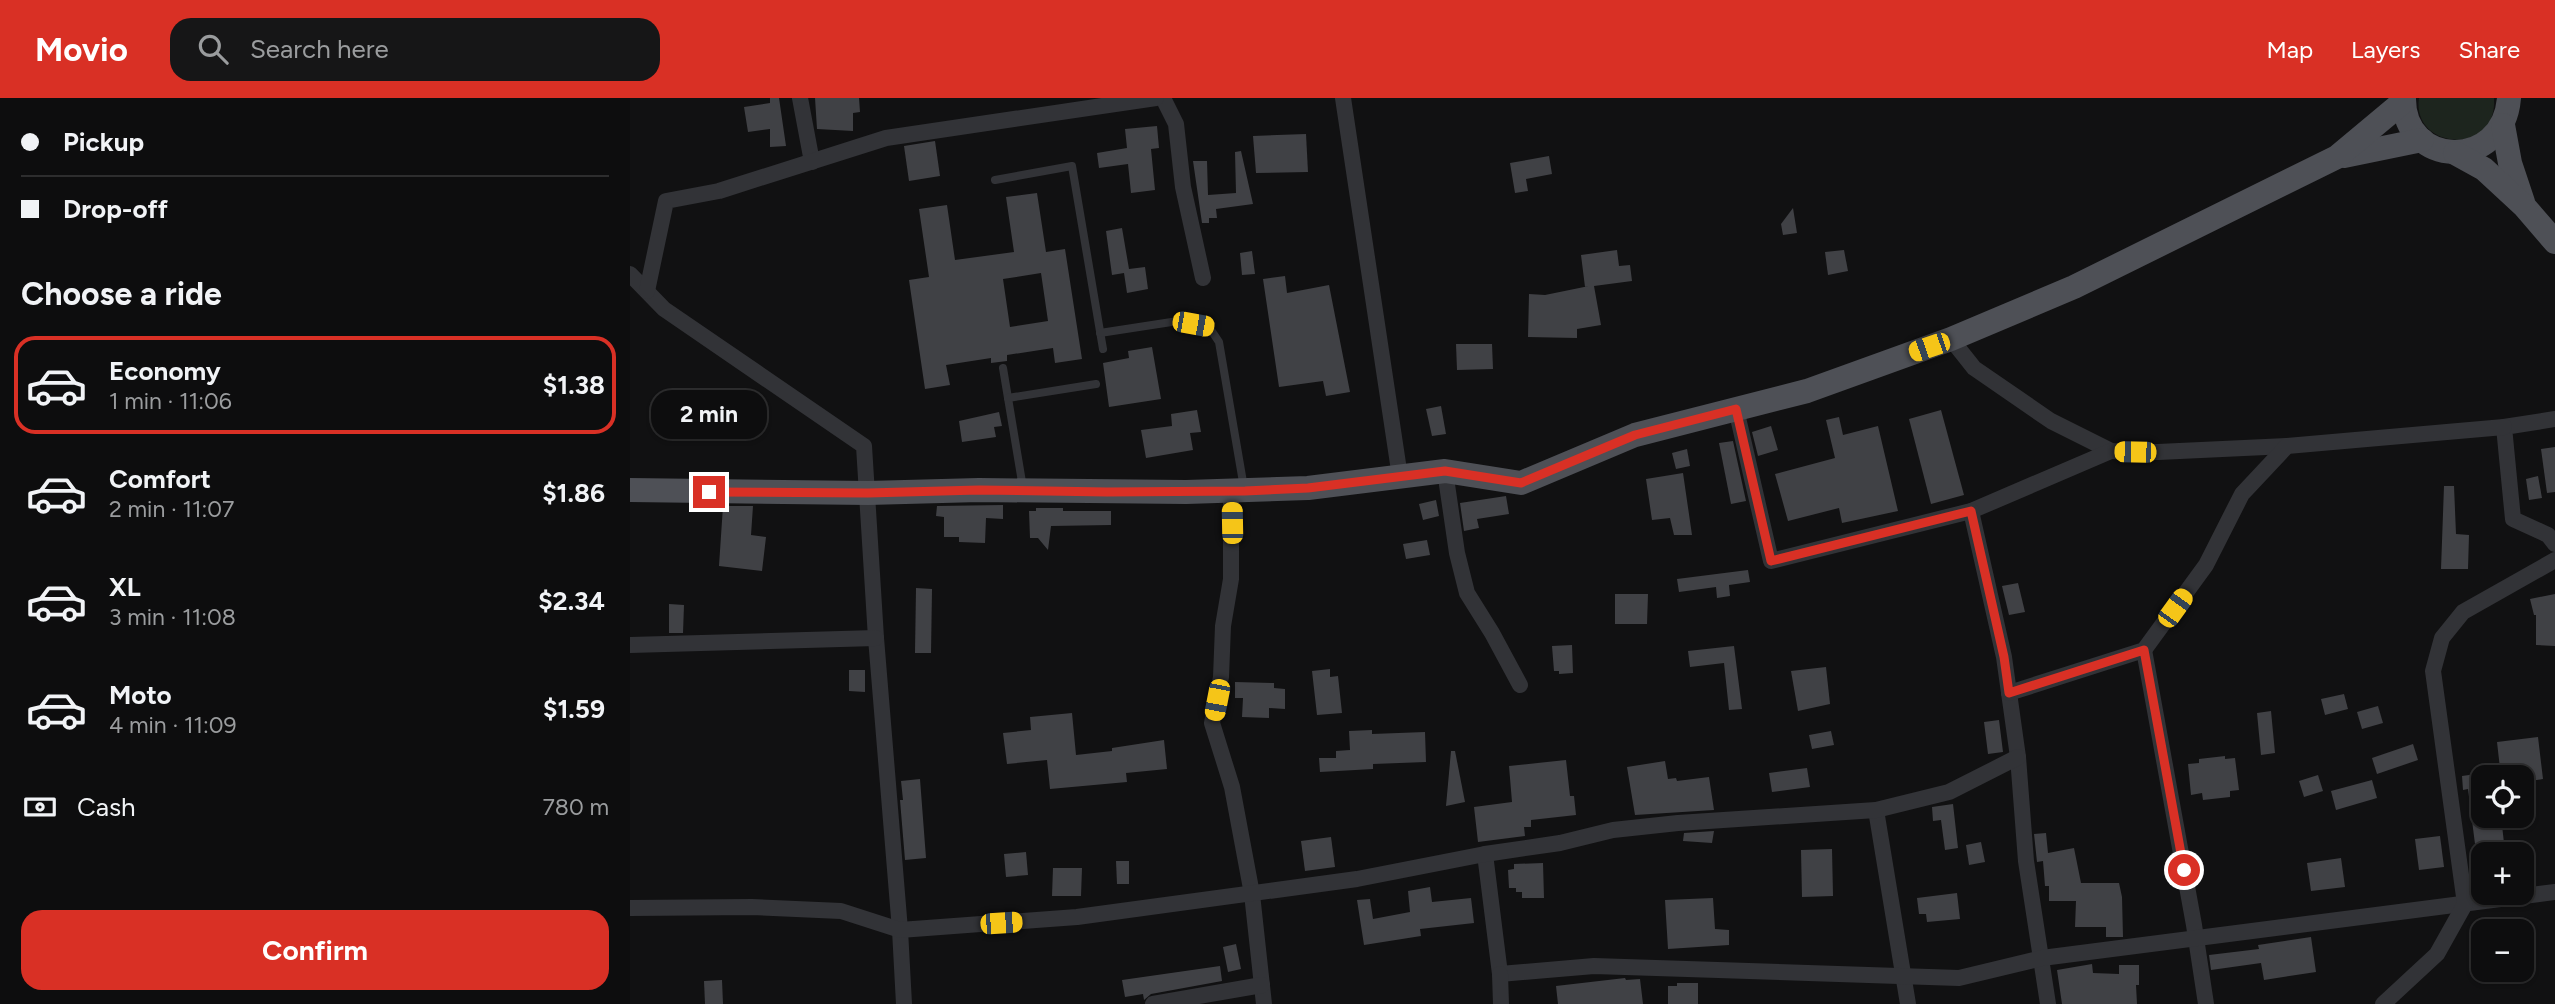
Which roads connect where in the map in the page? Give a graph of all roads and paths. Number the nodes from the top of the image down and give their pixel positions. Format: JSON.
{"nodes":[{"id":1,"x":800,"y":98,"type":"edge"},
{"id":2,"x":1156,"y":98,"type":"edge"},
{"id":3,"x":1163,"y":98,"type":"edge"},
{"id":4,"x":1343,"y":98,"type":"edge"},
{"id":5,"x":2509,"y":98,"type":"edge"},
{"id":6,"x":2404,"y":100,"type":"edge"},
{"id":7,"x":2502,"y":125,"type":"junction"},
{"id":8,"x":2422,"y":140,"type":"junction"},
{"id":9,"x":2455,"y":153,"type":"junction"},
{"id":10,"x":2337,"y":157,"type":"junction"},
{"id":11,"x":811,"y":162,"type":"junction"},
{"id":12,"x":995,"y":180,"type":"dead end"},
{"id":13,"x":2524,"y":206,"type":"junction"},
{"id":14,"x":2555,"y":242,"type":"edge"},
{"id":15,"x":630,"y":274,"type":"edge"},
{"id":16,"x":1203,"y":278,"type":"dead end"},
{"id":17,"x":647,"y":291,"type":"junction"},
{"id":18,"x":1100,"y":333,"type":"junction"},
{"id":19,"x":1951,"y":340,"type":"junction"},
{"id":20,"x":1103,"y":349,"type":"dead end"},
{"id":21,"x":1003,"y":368,"type":"dead end"},
{"id":22,"x":1096,"y":384,"type":"dead end"},
{"id":23,"x":1008,"y":398,"type":"junction"},
{"id":24,"x":1736,"y":409,"type":"junction"},
{"id":25,"x":2555,"y":419,"type":"edge"},
{"id":26,"x":2504,"y":427,"type":"junction"},
{"id":27,"x":2287,"y":446,"type":"junction"},
{"id":28,"x":2111,"y":451,"type":"junction"},
{"id":29,"x":1445,"y":471,"type":"junction"},
{"id":30,"x":1400,"y":477,"type":"junction"},
{"id":31,"x":630,"y":490,"type":"edge"},
{"id":32,"x":1238,"y":490,"type":"junction"},
{"id":33,"x":1024,"y":491,"type":"junction"},
{"id":34,"x":868,"y":493,"type":"junction"},
{"id":35,"x":1971,"y":511,"type":"junction"},
{"id":36,"x":2555,"y":544,"type":"edge"},
{"id":37,"x":2555,"y":560,"type":"edge"},
{"id":38,"x":876,"y":638,"type":"junction"},
{"id":39,"x":630,"y":645,"type":"edge"},
{"id":40,"x":2144,"y":650,"type":"junction"},
{"id":41,"x":1520,"y":685,"type":"dead end"},
{"id":42,"x":2009,"y":693,"type":"junction"},
{"id":43,"x":2018,"y":758,"type":"junction"},
{"id":44,"x":1876,"y":810,"type":"junction"},
{"id":45,"x":1485,"y":854,"type":"junction"},
{"id":46,"x":2555,"y":892,"type":"edge"},
{"id":47,"x":1252,"y":894,"type":"junction"},
{"id":48,"x":2466,"y":904,"type":"junction"},
{"id":49,"x":630,"y":908,"type":"edge"},
{"id":50,"x":900,"y":930,"type":"junction"},
{"id":51,"x":2196,"y":940,"type":"junction"},
{"id":52,"x":2042,"y":958,"type":"junction"},
{"id":53,"x":1500,"y":974,"type":"junction"},
{"id":54,"x":1903,"y":976,"type":"junction"},
{"id":55,"x":1262,"y":985,"type":"junction"},
{"id":56,"x":904,"y":1004,"type":"edge"},
{"id":57,"x":1153,"y":1004,"type":"edge"},
{"id":58,"x":1264,"y":1004,"type":"edge"},
{"id":59,"x":1501,"y":1004,"type":"edge"},
{"id":60,"x":1908,"y":1004,"type":"edge"},
{"id":61,"x":2048,"y":1004,"type":"edge"},
{"id":62,"x":2206,"y":1004,"type":"edge"},
{"id":63,"x":2383,"y":1004,"type":"edge"}],
"edges":[{"from":1,"to":11,"type":"street"},
{"from":2,"to":11,"type":"street"},
{"from":3,"to":16,"type":"street"},
{"from":4,"to":30,"type":"street"},
{"from":5,"to":7,"type":"main road"},
{"from":6,"to":8,"type":"main road"},
{"from":6,"to":10,"type":"main road"},
{"from":7,"to":9,"type":"main road"},
{"from":7,"to":13,"type":"main road"},
{"from":8,"to":9,"type":"main road"},
{"from":8,"to":10,"type":"main road"},
{"from":9,"to":13,"type":"main road"},
{"from":10,"to":19,"type":"main road"},
{"from":11,"to":17,"type":"street"},
{"from":12,"to":18,"type":"lane"},
{"from":13,"to":14,"type":"main road"},
{"from":15,"to":17,"type":"street"},
{"from":17,"to":34,"type":"street"},
{"from":18,"to":20,"type":"lane"},
{"from":18,"to":32,"type":"lane"},
{"from":19,"to":24,"type":"main road"},
{"from":19,"to":28,"type":"street"},
{"from":21,"to":23,"type":"lane"},
{"from":22,"to":23,"type":"lane"},
{"from":23,"to":33,"type":"lane"},
{"from":24,"to":29,"type":"main road"},
{"from":24,"to":35,"type":"street"},
{"from":25,"to":26,"type":"street"},
{"from":26,"to":27,"type":"street"},
{"from":26,"to":36,"type":"street"},
{"from":27,"to":28,"type":"street"},
{"from":27,"to":40,"type":"street"},
{"from":28,"to":35,"type":"street"},
{"from":29,"to":30,"type":"main road"},
{"from":29,"to":41,"type":"street"},
{"from":30,"to":32,"type":"main road"},
{"from":31,"to":34,"type":"main road"},
{"from":32,"to":33,"type":"main road"},
{"from":32,"to":47,"type":"street"},
{"from":33,"to":34,"type":"main road"},
{"from":34,"to":38,"type":"street"},
{"from":35,"to":42,"type":"street"},
{"from":37,"to":48,"type":"street"},
{"from":38,"to":39,"type":"street"},
{"from":38,"to":50,"type":"street"},
{"from":40,"to":42,"type":"street"},
{"from":40,"to":51,"type":"street"},
{"from":42,"to":43,"type":"street"},
{"from":43,"to":44,"type":"street"},
{"from":43,"to":52,"type":"street"},
{"from":44,"to":45,"type":"street"},
{"from":44,"to":54,"type":"street"},
{"from":45,"to":47,"type":"street"},
{"from":45,"to":53,"type":"street"},
{"from":46,"to":48,"type":"street"},
{"from":47,"to":50,"type":"street"},
{"from":47,"to":55,"type":"street"},
{"from":48,"to":51,"type":"street"},
{"from":48,"to":63,"type":"street"},
{"from":49,"to":50,"type":"street"},
{"from":50,"to":56,"type":"street"},
{"from":51,"to":52,"type":"street"},
{"from":51,"to":62,"type":"street"},
{"from":52,"to":54,"type":"street"},
{"from":52,"to":61,"type":"street"},
{"from":53,"to":54,"type":"street"},
{"from":53,"to":59,"type":"street"},
{"from":54,"to":60,"type":"street"},
{"from":55,"to":57,"type":"street"},
{"from":55,"to":58,"type":"street"}]}
